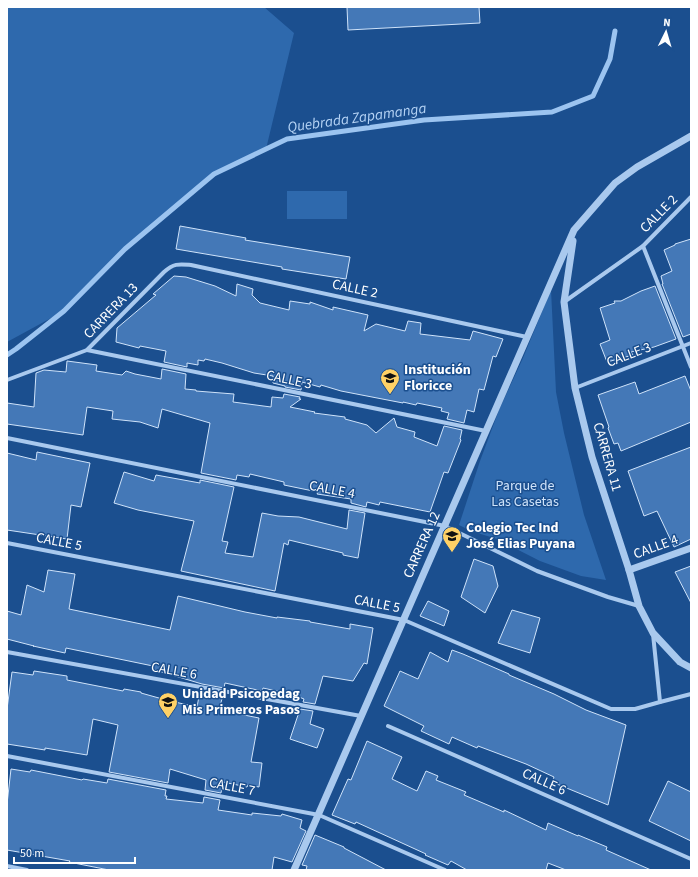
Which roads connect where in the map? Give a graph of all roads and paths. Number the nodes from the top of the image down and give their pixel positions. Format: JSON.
{"nodes":[{"id":1,"x":691,"y":136,"type":"edge"},
{"id":2,"x":691,"y":197,"type":"edge"},
{"id":3,"x":574,"y":230,"type":"junction"},
{"id":4,"x":643,"y":246,"type":"junction"},
{"id":5,"x":178,"y":264,"type":"joint"},
{"id":6,"x":564,"y":302,"type":"junction"},
{"id":7,"x":528,"y":337,"type":"junction"},
{"id":8,"x":691,"y":343,"type":"edge"},
{"id":9,"x":683,"y":346,"type":"junction"},
{"id":10,"x":87,"y":350,"type":"junction"},
{"id":11,"x":691,"y":367,"type":"edge"},
{"id":12,"x":7,"y":380,"type":"edge"},
{"id":13,"x":575,"y":388,"type":"junction"},
{"id":14,"x":486,"y":431,"type":"junction"},
{"id":15,"x":7,"y":438,"type":"edge"},
{"id":16,"x":445,"y":526,"type":"junction"},
{"id":17,"x":7,"y":543,"type":"edge"},
{"id":18,"x":691,"y":548,"type":"edge"},
{"id":19,"x":629,"y":570,"type":"junction"},
{"id":20,"x":639,"y":606,"type":"junction"},
{"id":21,"x":404,"y":620,"type":"junction"},
{"id":22,"x":653,"y":633,"type":"junction"},
{"id":23,"x":7,"y":652,"type":"edge"},
{"id":24,"x":691,"y":668,"type":"edge"},
{"id":25,"x":691,"y":694,"type":"edge"},
{"id":26,"x":660,"y":702,"type":"junction"},
{"id":27,"x":362,"y":716,"type":"junction"},
{"id":28,"x":388,"y":726,"type":"dead end"},
{"id":29,"x":7,"y":756,"type":"edge"},
{"id":30,"x":319,"y":815,"type":"junction"},
{"id":31,"x":691,"y":859,"type":"edge"},
{"id":32,"x":7,"y":866,"type":"edge"},
{"id":33,"x":28,"y":870,"type":"edge"},
{"id":34,"x":294,"y":870,"type":"edge"},
{"id":35,"x":444,"y":870,"type":"edge"}],
"edges":[{"from":1,"to":3,"type":"street","name":"CARRERA 12"},
{"from":2,"to":4,"type":"street","name":"CALLE 2"},
{"from":3,"to":6,"type":"street","name":"CARRERA 11"},
{"from":3,"to":7,"type":"street","name":"CARRERA 12"},
{"from":4,"to":6,"type":"street","name":"CALLE 2"},
{"from":4,"to":9,"type":"street"},
{"from":5,"to":7,"type":"street","name":"CALLE 2"},
{"from":5,"to":10,"type":"street","name":"CARRERA 13"},
{"from":6,"to":13,"type":"street","name":"CARRERA 11"},
{"from":7,"to":14,"type":"street","name":"CARRERA 12"},
{"from":8,"to":9,"type":"street","name":"CALLE 3"},
{"from":9,"to":11,"type":"street"},
{"from":9,"to":13,"type":"street","name":"CALLE 3"},
{"from":10,"to":12,"type":"street","name":"CARRERA 13"},
{"from":10,"to":14,"type":"street","name":"CALLE 3"},
{"from":13,"to":19,"type":"street","name":"CARRERA 11"},
{"from":14,"to":16,"type":"street","name":"CARRERA 12"},
{"from":15,"to":16,"type":"street","name":"CALLE 4"},
{"from":16,"to":20,"type":"street","name":"CALLE 4"},
{"from":16,"to":21,"type":"street","name":"CARRERA 12"},
{"from":17,"to":21,"type":"street","name":"CALLE 5"},
{"from":18,"to":19,"type":"street","name":"CALLE 4"},
{"from":19,"to":20,"type":"street","name":"CARRERA 11"},
{"from":20,"to":22,"type":"street","name":"CARRERA 11"},
{"from":21,"to":26,"type":"street","name":"CALLE 5"},
{"from":21,"to":27,"type":"street","name":"CARRERA 12"},
{"from":22,"to":24,"type":"street","name":"CARRERA 11"},
{"from":22,"to":26,"type":"street"},
{"from":23,"to":27,"type":"street","name":"CALLE 6"},
{"from":25,"to":26,"type":"street","name":"CALLE 5"},
{"from":27,"to":30,"type":"street","name":"CARRERA 12"},
{"from":28,"to":31,"type":"street","name":"CALLE 6"},
{"from":29,"to":30,"type":"street","name":"CALLE 7"},
{"from":30,"to":34,"type":"street","name":"CARRERA 12"},
{"from":30,"to":35,"type":"street","name":"CALLE 7"},
{"from":32,"to":33,"type":"street"}]}
